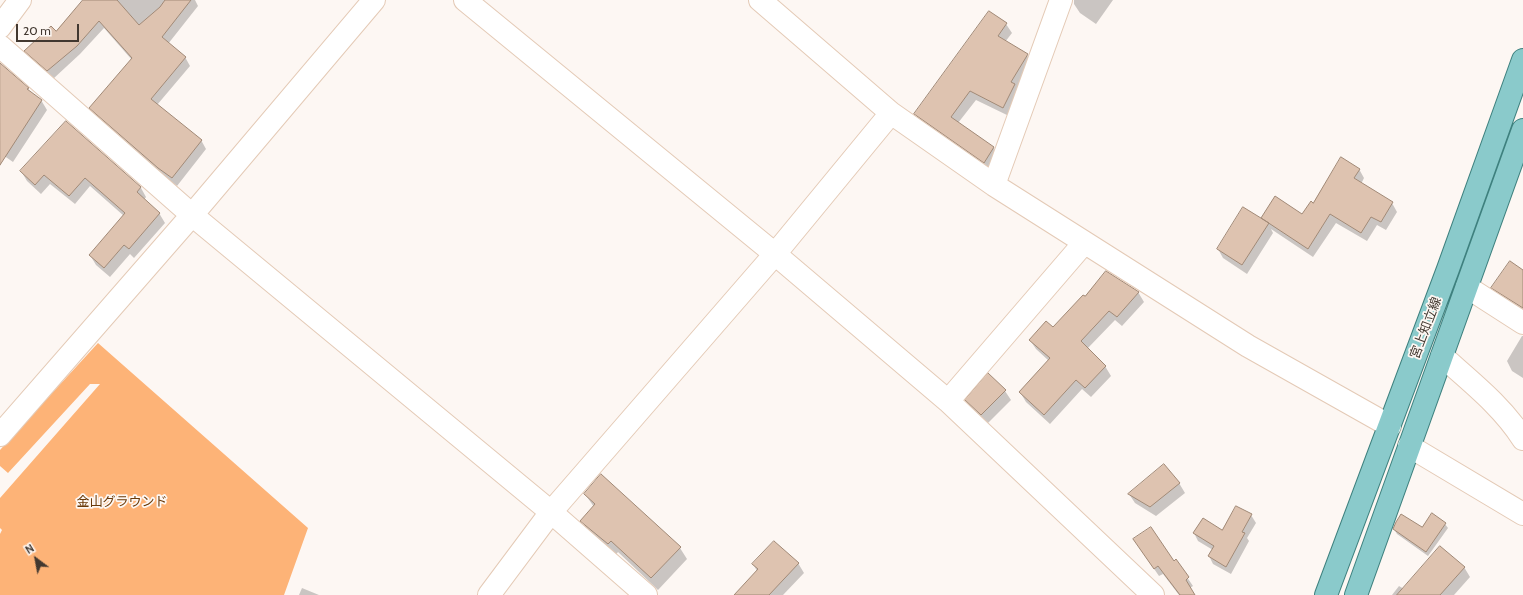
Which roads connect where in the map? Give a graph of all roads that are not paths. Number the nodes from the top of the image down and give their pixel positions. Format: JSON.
{"nodes":[{"id":1,"x":20,"y":0,"type":"edge"},
{"id":2,"x":374,"y":0,"type":"edge"},
{"id":3,"x":465,"y":0,"type":"edge"},
{"id":4,"x":760,"y":0,"type":"edge"},
{"id":5,"x":1060,"y":0,"type":"edge"},
{"id":6,"x":0,"y":27,"type":"edge"},
{"id":7,"x":0,"y":46,"type":"edge"},
{"id":8,"x":1523,"y":60,"type":"edge"},
{"id":9,"x":891,"y":113,"type":"junction"},
{"id":10,"x":1523,"y":130,"type":"edge"},
{"id":11,"x":994,"y":186,"type":"junction"},
{"id":12,"x":192,"y":215,"type":"junction"},
{"id":13,"x":1084,"y":243,"type":"junction"},
{"id":14,"x":775,"y":254,"type":"junction"},
{"id":15,"x":1467,"y":287,"type":"junction"},
{"id":16,"x":1523,"y":323,"type":"edge"},
{"id":17,"x":1442,"y":356,"type":"junction"},
{"id":18,"x":948,"y":401,"type":"junction"},
{"id":19,"x":1390,"y":426,"type":"junction"},
{"id":20,"x":0,"y":435,"type":"edge"},
{"id":21,"x":1523,"y":439,"type":"edge"},
{"id":22,"x":1409,"y":446,"type":"junction"},
{"id":23,"x":551,"y":512,"type":"junction"},
{"id":24,"x":1523,"y":514,"type":"edge"},
{"id":25,"x":489,"y":595,"type":"edge"},
{"id":26,"x":646,"y":595,"type":"edge"},
{"id":27,"x":1153,"y":595,"type":"edge"},
{"id":28,"x":1326,"y":595,"type":"edge"},
{"id":29,"x":1356,"y":595,"type":"edge"}],
"edges":[{"from":1,"to":6,"type":"street"},
{"from":2,"to":12,"type":"street"},
{"from":3,"to":14,"type":"street"},
{"from":4,"to":9,"type":"street"},
{"from":5,"to":11,"type":"street"},
{"from":7,"to":12,"type":"street"},
{"from":8,"to":19,"type":"main road","name":"宮上知立線"},
{"from":9,"to":11,"type":"street"},
{"from":9,"to":14,"type":"street"},
{"from":10,"to":15,"type":"main road","name":"宮上知立線"},
{"from":11,"to":13,"type":"street"},
{"from":12,"to":20,"type":"street"},
{"from":12,"to":23,"type":"street"},
{"from":13,"to":18,"type":"street"},
{"from":13,"to":19,"type":"street"},
{"from":14,"to":18,"type":"street"},
{"from":14,"to":23,"type":"street"},
{"from":15,"to":16,"type":"street"},
{"from":15,"to":17,"type":"main road","name":"宮上知立線"},
{"from":17,"to":21,"type":"street"},
{"from":17,"to":22,"type":"main road","name":"宮上知立線"},
{"from":18,"to":27,"type":"street"},
{"from":19,"to":28,"type":"main road","name":"宮上知立線"},
{"from":22,"to":24,"type":"street"},
{"from":22,"to":29,"type":"main road","name":"宮上知立線"},
{"from":23,"to":25,"type":"street"},
{"from":23,"to":26,"type":"street"}]}
